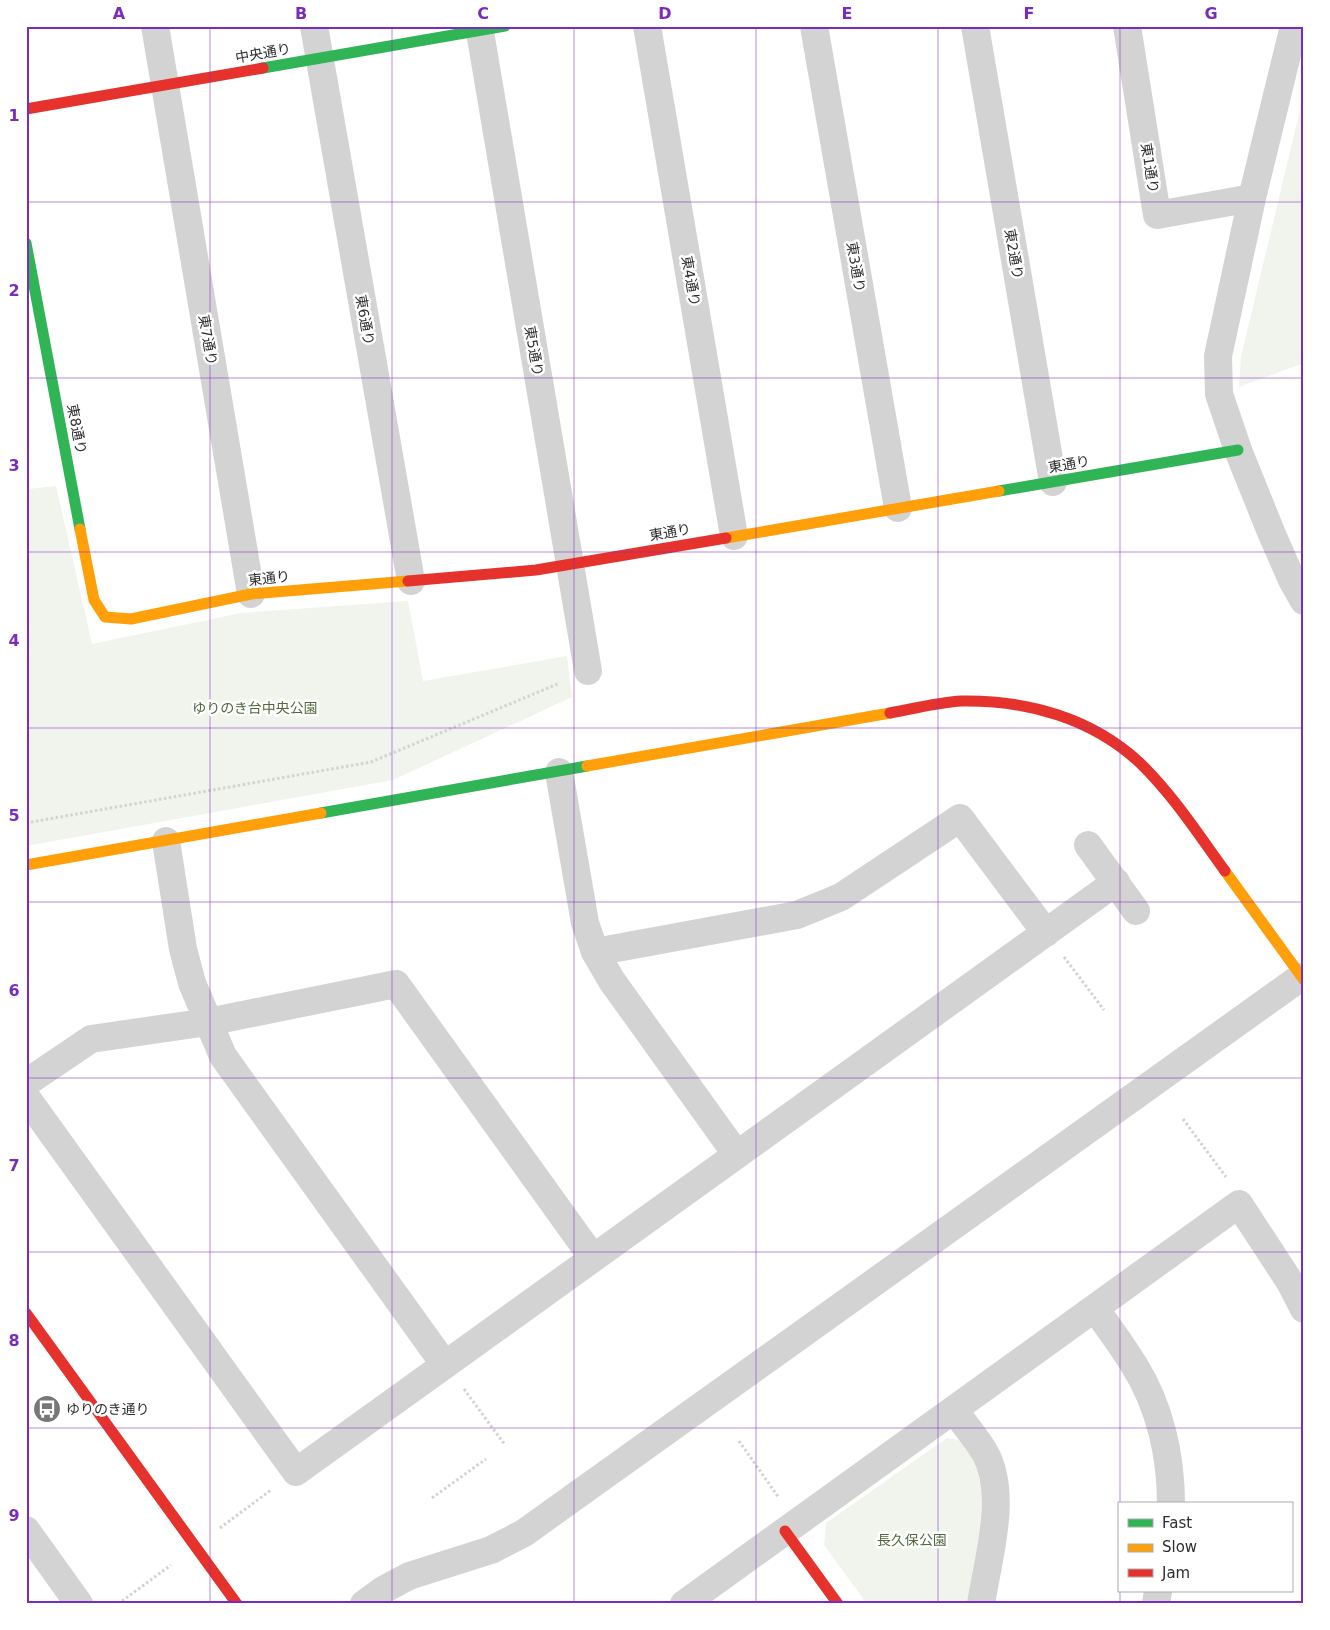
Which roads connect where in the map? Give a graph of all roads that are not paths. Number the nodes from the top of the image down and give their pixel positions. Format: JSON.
{"nodes":[{"id":1,"x":155,"y":26,"type":"edge"},
{"id":2,"x":314,"y":26,"type":"edge"},
{"id":3,"x":647,"y":26,"type":"edge"},
{"id":4,"x":814,"y":26,"type":"edge"},
{"id":5,"x":975,"y":26,"type":"edge"},
{"id":6,"x":1127,"y":26,"type":"edge"},
{"id":7,"x":1294,"y":26,"type":"edge"},
{"id":8,"x":488,"y":28,"type":"edge"},
{"id":9,"x":320,"y":58,"type":"junction"},
{"id":10,"x":165,"y":85,"type":"junction"},
{"id":11,"x":26,"y":109,"type":"edge"},
{"id":12,"x":1252,"y":198,"type":"junction"},
{"id":13,"x":26,"y":244,"type":"edge"},
{"id":14,"x":1238,"y":450,"type":"junction"},
{"id":15,"x":1053,"y":482,"type":"junction"},
{"id":16,"x":898,"y":508,"type":"junction"},
{"id":17,"x":734,"y":536,"type":"junction"},
{"id":18,"x":570,"y":564,"type":"junction"},
{"id":19,"x":411,"y":581,"type":"junction"},
{"id":20,"x":251,"y":594,"type":"junction"},
{"id":21,"x":1304,"y":601,"type":"edge"},
{"id":22,"x":105,"y":617,"type":"joint"},
{"id":23,"x":588,"y":671,"type":"road end"},
{"id":24,"x":559,"y":772,"type":"junction"},
{"id":25,"x":166,"y":841,"type":"junction"},
{"id":26,"x":1088,"y":846,"type":"dead end"},
{"id":27,"x":26,"y":866,"type":"edge"},
{"id":28,"x":1116,"y":882,"type":"junction"},
{"id":29,"x":1136,"y":911,"type":"dead end"},
{"id":30,"x":1046,"y":933,"type":"junction"},
{"id":31,"x":595,"y":952,"type":"junction"},
{"id":32,"x":1302,"y":979,"type":"edge"},
{"id":33,"x":208,"y":1022,"type":"junction"},
{"id":34,"x":26,"y":1083,"type":"edge"},
{"id":35,"x":26,"y":1097,"type":"edge"},
{"id":36,"x":737,"y":1155,"type":"junction"},
{"id":37,"x":593,"y":1258,"type":"junction"},
{"id":38,"x":1095,"y":1308,"type":"junction"},
{"id":39,"x":1304,"y":1309,"type":"edge"},
{"id":40,"x":26,"y":1313,"type":"edge"},
{"id":41,"x":445,"y":1365,"type":"junction"},
{"id":42,"x":954,"y":1410,"type":"junction"},
{"id":43,"x":1171,"y":1502,"type":"edge"},
{"id":44,"x":791,"y":1527,"type":"junction"},
{"id":45,"x":26,"y":1530,"type":"edge"},
{"id":46,"x":79,"y":1604,"type":"edge"},
{"id":47,"x":237,"y":1604,"type":"edge"},
{"id":48,"x":364,"y":1604,"type":"edge"},
{"id":49,"x":684,"y":1604,"type":"edge"},
{"id":50,"x":838,"y":1604,"type":"edge"},
{"id":51,"x":981,"y":1604,"type":"edge"}],
"edges":[{"from":1,"to":10,"type":"street","name":"東7通り"},
{"from":2,"to":9,"type":"street","name":"東6通り"},
{"from":3,"to":17,"type":"street","name":"東4通り"},
{"from":4,"to":16,"type":"street","name":"東3通り"},
{"from":5,"to":15,"type":"street","name":"東2通り"},
{"from":6,"to":12,"type":"street","name":"東1通り"},
{"from":7,"to":12,"type":"street"},
{"from":8,"to":9,"type":"street","name":"中央通り"},
{"from":8,"to":18,"type":"street","name":"東5通り"},
{"from":9,"to":10,"type":"street","name":"中央通り"},
{"from":9,"to":19,"type":"street","name":"東6通り"},
{"from":10,"to":11,"type":"street","name":"中央通り"},
{"from":10,"to":20,"type":"street","name":"東7通り"},
{"from":12,"to":14,"type":"street"},
{"from":13,"to":22,"type":"street","name":"東8通り"},
{"from":14,"to":15,"type":"street","name":"東通り"},
{"from":14,"to":21,"type":"street"},
{"from":15,"to":16,"type":"street","name":"東通り"},
{"from":16,"to":17,"type":"street","name":"東通り"},
{"from":17,"to":18,"type":"street","name":"東通り"},
{"from":18,"to":19,"type":"street","name":"東通り"},
{"from":18,"to":23,"type":"street","name":"東5通り"},
{"from":19,"to":20,"type":"street","name":"東通り"},
{"from":20,"to":22,"type":"street","name":"東通り"},
{"from":24,"to":25,"type":"street"},
{"from":24,"to":31,"type":"street"},
{"from":24,"to":32,"type":"street"},
{"from":25,"to":27,"type":"street"},
{"from":25,"to":33,"type":"street"},
{"from":26,"to":28,"type":"street"},
{"from":28,"to":29,"type":"street"},
{"from":28,"to":30,"type":"street"},
{"from":30,"to":31,"type":"street"},
{"from":30,"to":36,"type":"street"},
{"from":31,"to":36,"type":"street"},
{"from":32,"to":48,"type":"street"},
{"from":33,"to":34,"type":"street"},
{"from":33,"to":37,"type":"street"},
{"from":33,"to":41,"type":"street"},
{"from":35,"to":41,"type":"street"},
{"from":36,"to":37,"type":"street"},
{"from":37,"to":41,"type":"street"},
{"from":38,"to":39,"type":"street"},
{"from":38,"to":42,"type":"street"},
{"from":38,"to":43,"type":"street"},
{"from":40,"to":47,"type":"street"},
{"from":42,"to":44,"type":"street"},
{"from":42,"to":51,"type":"street"},
{"from":44,"to":49,"type":"street"},
{"from":44,"to":50,"type":"street"},
{"from":45,"to":46,"type":"street"}]}
